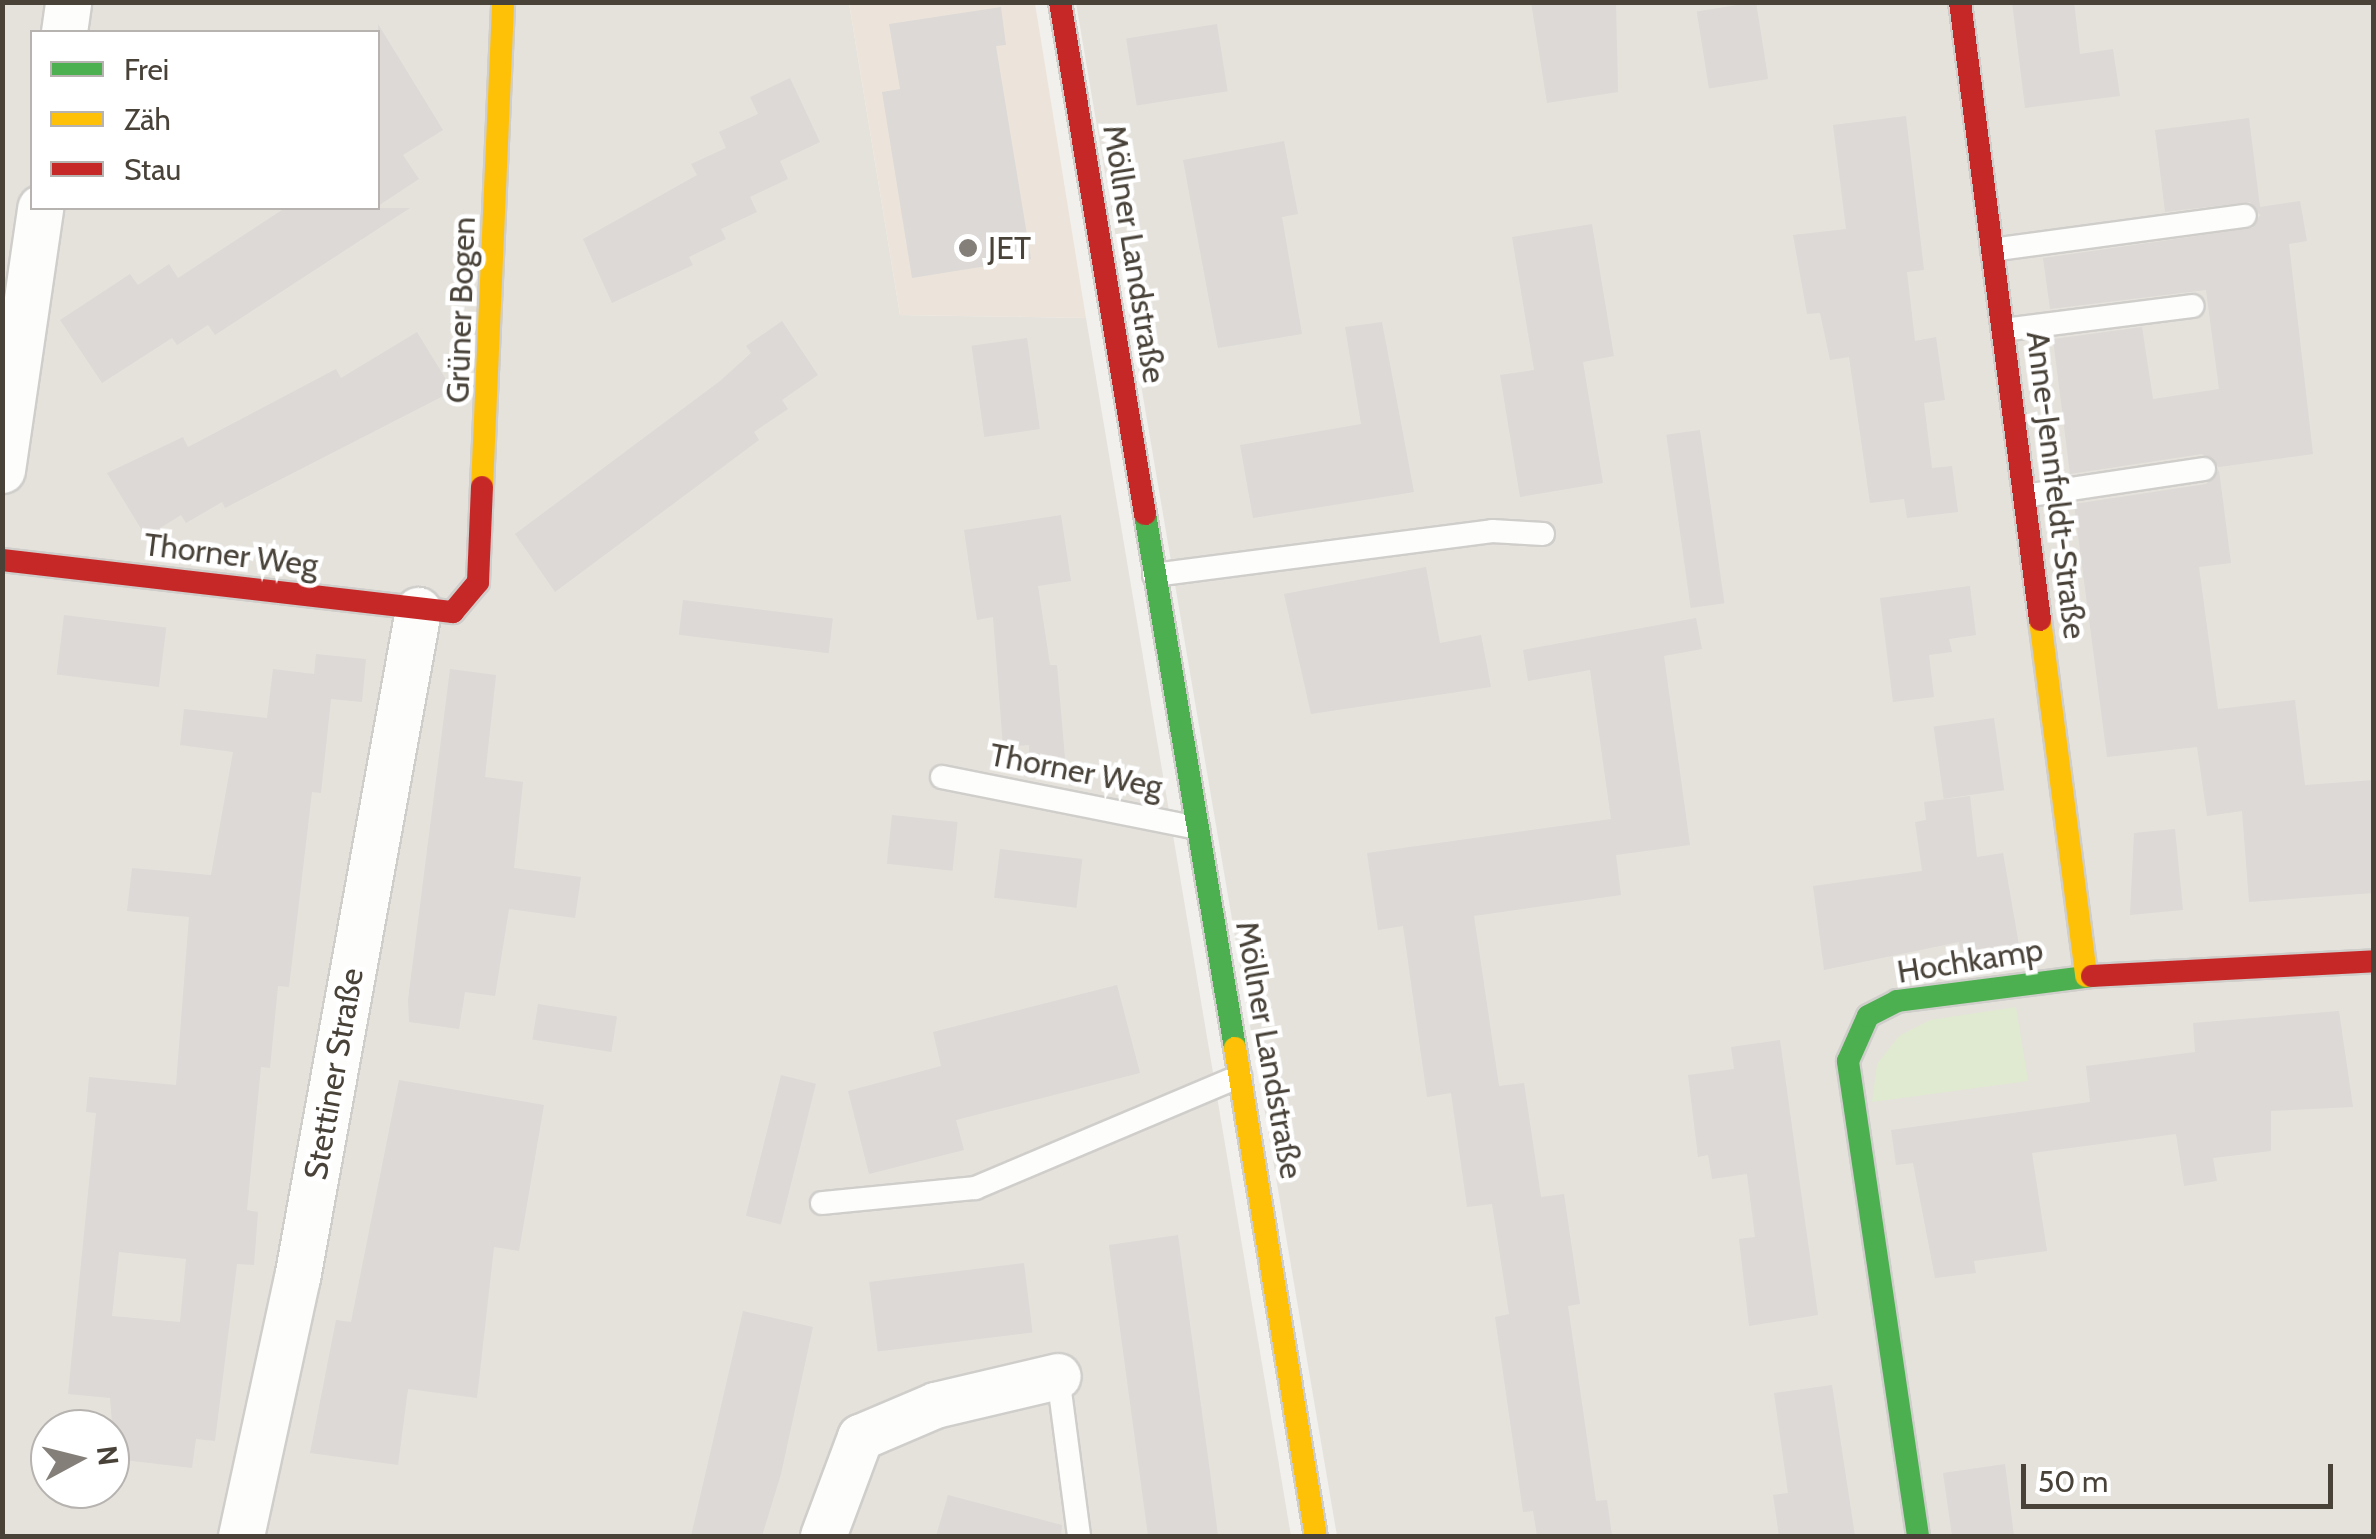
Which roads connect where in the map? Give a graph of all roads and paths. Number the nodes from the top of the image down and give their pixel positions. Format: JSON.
{"nodes":[{"id":1,"x":68,"y":2,"type":"edge"},
{"id":2,"x":503,"y":2,"type":"edge"},
{"id":3,"x":1060,"y":2,"type":"edge"},
{"id":4,"x":1960,"y":2,"type":"edge"},
{"id":5,"x":64,"y":30,"type":"edge"},
{"id":6,"x":40,"y":210,"type":"edge"},
{"id":7,"x":2244,"y":216,"type":"dead end"},
{"id":8,"x":1992,"y":250,"type":"junction"},
{"id":9,"x":2192,"y":306,"type":"dead end"},
{"id":10,"x":2003,"y":330,"type":"junction"},
{"id":11,"x":2204,"y":469,"type":"dead end"},
{"id":12,"x":2,"y":470,"type":"edge"},
{"id":13,"x":2024,"y":496,"type":"junction"},
{"id":14,"x":1543,"y":534,"type":"dead end"},
{"id":15,"x":2,"y":560,"type":"edge"},
{"id":16,"x":1154,"y":575,"type":"junction"},
{"id":17,"x":436,"y":610,"type":"junction"},
{"id":18,"x":942,"y":777,"type":"dead end"},
{"id":19,"x":1198,"y":828,"type":"junction"},
{"id":20,"x":2374,"y":960,"type":"edge"},
{"id":21,"x":2086,"y":976,"type":"junction"},
{"id":22,"x":1240,"y":1076,"type":"junction"},
{"id":23,"x":822,"y":1204,"type":"dead end"},
{"id":24,"x":1058,"y":1376,"type":"joint"},
{"id":25,"x":240,"y":1536,"type":"edge"},
{"id":26,"x":823,"y":1536,"type":"edge"},
{"id":27,"x":1078,"y":1536,"type":"edge"},
{"id":28,"x":1316,"y":1536,"type":"edge"},
{"id":29,"x":1918,"y":1536,"type":"edge"}],
"edges":[{"from":1,"to":5,"type":"street"},
{"from":2,"to":17,"type":"street","name":"Grüner Bogen"},
{"from":3,"to":16,"type":"street","name":"Möllner Landstraße"},
{"from":4,"to":8,"type":"street","name":"Anne-Jennfeldt-Straße"},
{"from":6,"to":12,"type":"street"},
{"from":7,"to":8,"type":"lane"},
{"from":8,"to":10,"type":"street","name":"Anne-Jennfeldt-Straße"},
{"from":9,"to":10,"type":"lane"},
{"from":10,"to":13,"type":"street","name":"Anne-Jennfeldt-Straße"},
{"from":11,"to":13,"type":"lane"},
{"from":13,"to":21,"type":"street","name":"Anne-Jennfeldt-Straße"},
{"from":14,"to":16,"type":"lane"},
{"from":15,"to":17,"type":"street","name":"Thorner Weg"},
{"from":16,"to":19,"type":"street","name":"Möllner Landstraße"},
{"from":17,"to":25,"type":"street","name":"Stettiner Straße"},
{"from":18,"to":19,"type":"lane","name":"Thorner Weg"},
{"from":19,"to":22,"type":"street","name":"Möllner Landstraße"},
{"from":20,"to":21,"type":"street","name":"Hochkamp"},
{"from":21,"to":29,"type":"street","name":"Hochkamp"},
{"from":22,"to":23,"type":"lane"},
{"from":22,"to":28,"type":"street","name":"Möllner Landstraße"},
{"from":24,"to":26,"type":"street"},
{"from":24,"to":27,"type":"lane"}]}
